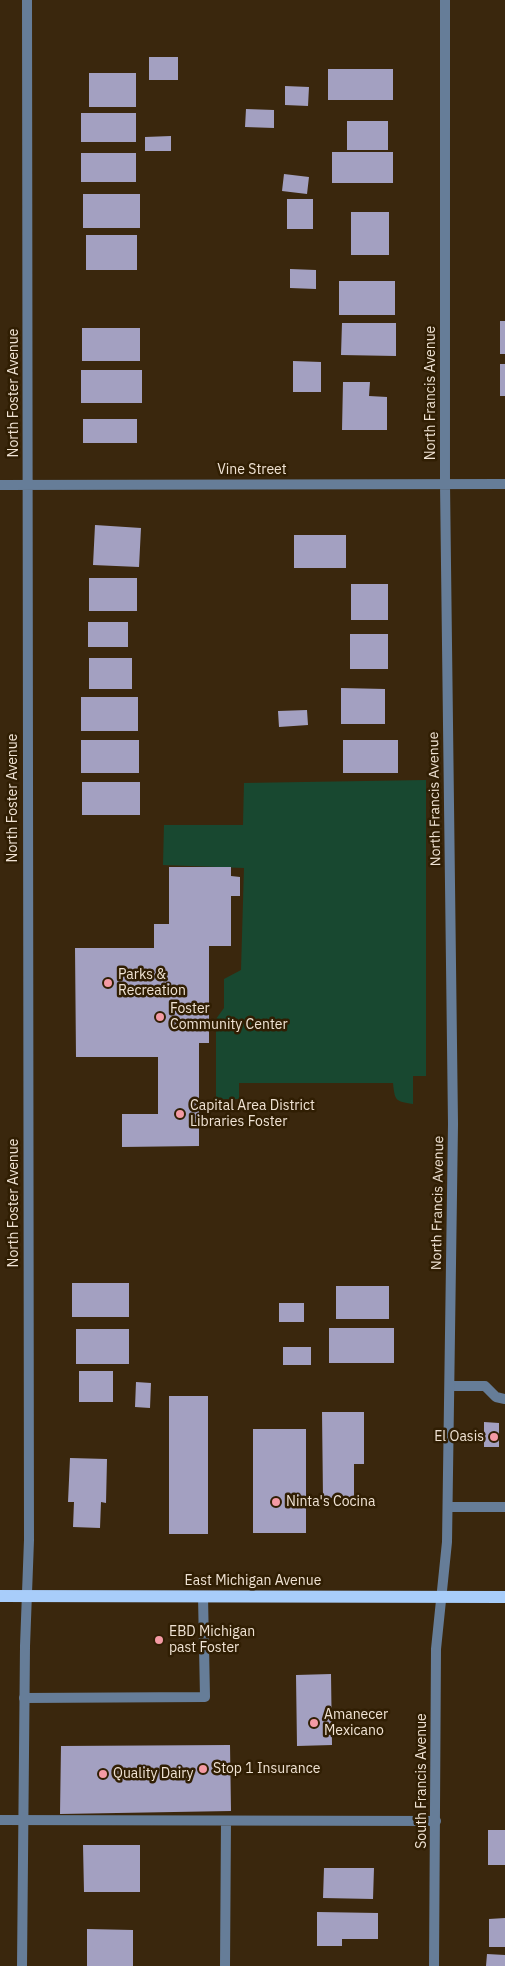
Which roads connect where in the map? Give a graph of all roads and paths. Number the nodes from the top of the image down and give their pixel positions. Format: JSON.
{"nodes":[{"id":1,"x":27,"y":0,"type":"edge"},
{"id":2,"x":445,"y":0,"type":"edge"},
{"id":3,"x":0,"y":484,"type":"edge"},
{"id":4,"x":445,"y":484,"type":"junction"},
{"id":5,"x":505,"y":484,"type":"edge"},
{"id":6,"x":28,"y":485,"type":"junction"},
{"id":7,"x":450,"y":1386,"type":"junction"},
{"id":8,"x":505,"y":1399,"type":"edge"},
{"id":9,"x":448,"y":1507,"type":"junction"},
{"id":10,"x":505,"y":1507,"type":"edge"},
{"id":11,"x":0,"y":1596,"type":"edge"},
{"id":12,"x":26,"y":1596,"type":"junction"},
{"id":13,"x":203,"y":1596,"type":"junction"},
{"id":14,"x":442,"y":1596,"type":"junction"},
{"id":15,"x":505,"y":1597,"type":"edge"},
{"id":16,"x":24,"y":1698,"type":"junction"},
{"id":17,"x":24,"y":1819,"type":"junction"},
{"id":18,"x":0,"y":1820,"type":"edge"},
{"id":19,"x":226,"y":1820,"type":"junction"},
{"id":20,"x":436,"y":1820,"type":"junction"},
{"id":21,"x":22,"y":1966,"type":"edge"},
{"id":22,"x":225,"y":1966,"type":"edge"},
{"id":23,"x":434,"y":1966,"type":"edge"}],
"edges":[{"from":1,"to":6,"type":"street","name":"North Foster Avenue"},
{"from":2,"to":4,"type":"street","name":"North Francis Avenue"},
{"from":3,"to":6,"type":"street","name":"Vine Street"},
{"from":4,"to":5,"type":"street","name":"Vine Street"},
{"from":4,"to":6,"type":"street","name":"Vine Street"},
{"from":4,"to":7,"type":"street","name":"North Francis Avenue"},
{"from":6,"to":12,"type":"street","name":"North Foster Avenue"},
{"from":7,"to":8,"type":"street"},
{"from":7,"to":9,"type":"street","name":"North Francis Avenue"},
{"from":9,"to":10,"type":"street"},
{"from":9,"to":14,"type":"street","name":"North Francis Avenue"},
{"from":11,"to":12,"type":"main road","name":"East Michigan Avenue"},
{"from":12,"to":13,"type":"main road","name":"East Michigan Avenue"},
{"from":12,"to":16,"type":"street","name":"North Foster Avenue"},
{"from":13,"to":14,"type":"main road","name":"East Michigan Avenue"},
{"from":13,"to":16,"type":"street"},
{"from":14,"to":15,"type":"main road","name":"East Michigan Avenue"},
{"from":14,"to":20,"type":"street","name":"South Francis Avenue"},
{"from":16,"to":17,"type":"street","name":"North Foster Avenue"},
{"from":17,"to":18,"type":"street"},
{"from":17,"to":19,"type":"street"},
{"from":17,"to":21,"type":"street","name":"North Foster Avenue"},
{"from":19,"to":20,"type":"street"},
{"from":19,"to":22,"type":"street"},
{"from":20,"to":23,"type":"street","name":"South Francis Avenue"}]}
